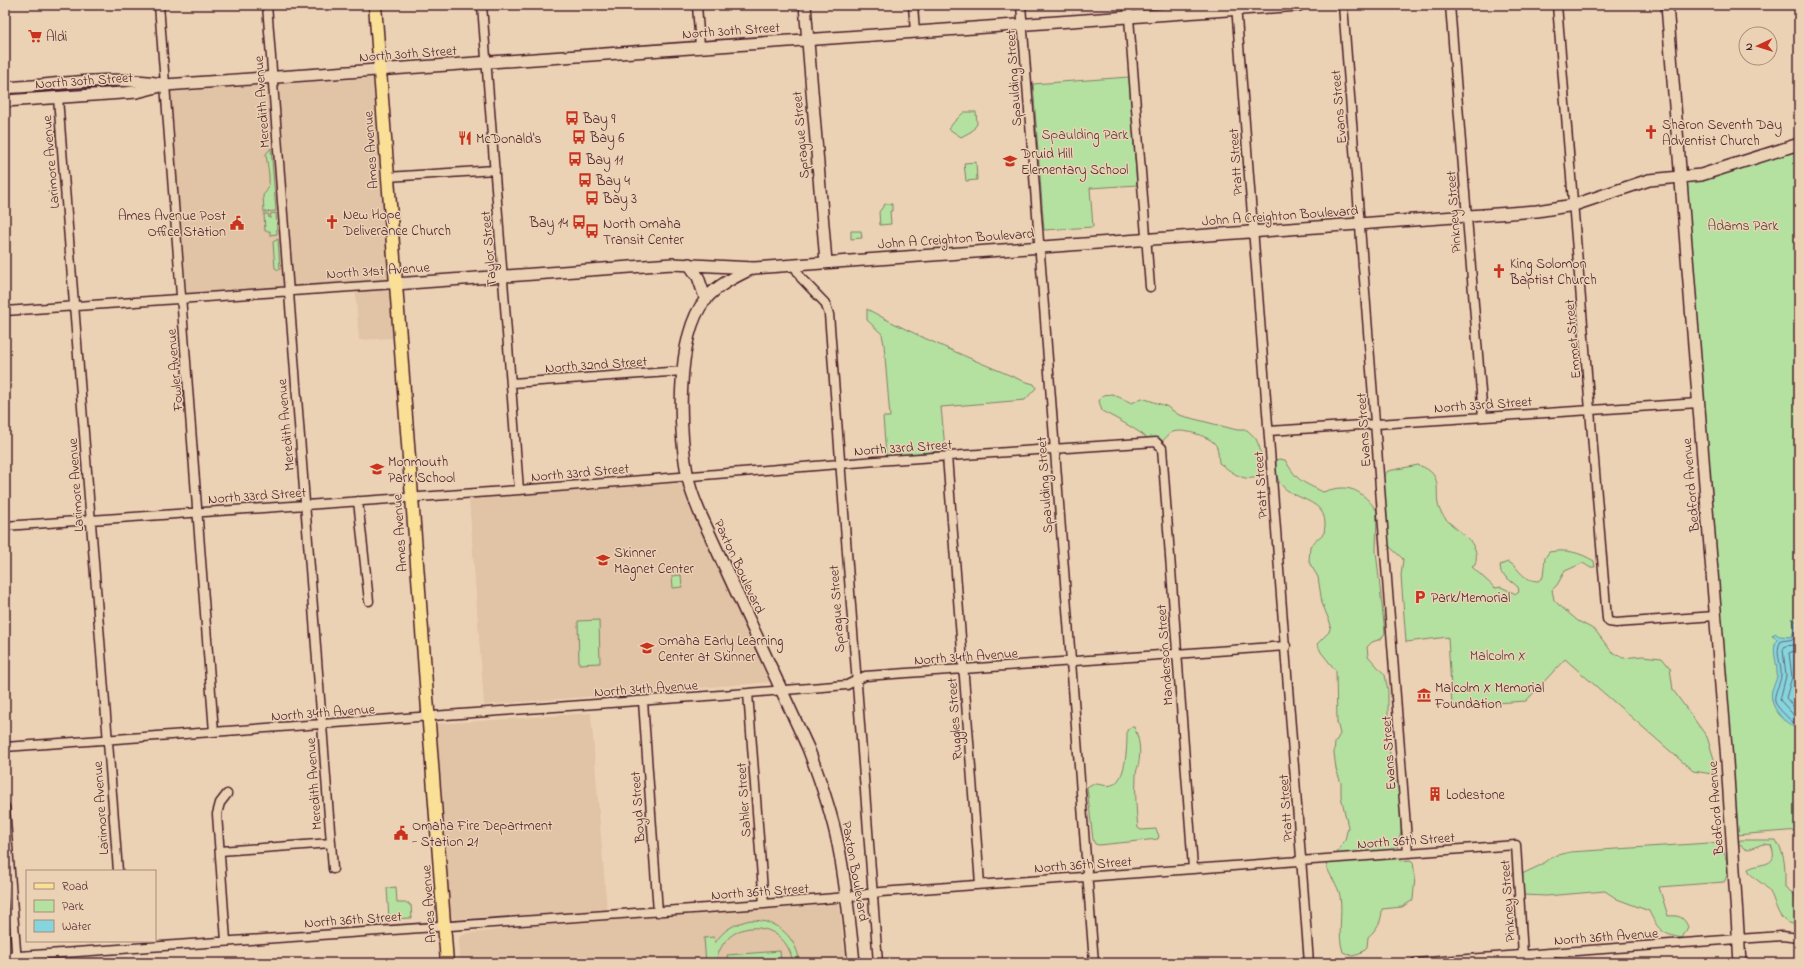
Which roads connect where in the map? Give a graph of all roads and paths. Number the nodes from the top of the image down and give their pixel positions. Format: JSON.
{"nodes":[{"id":1,"x":160,"y":5,"type":"edge"},
{"id":2,"x":267,"y":5,"type":"edge"},
{"id":3,"x":375,"y":5,"type":"edge"},
{"id":4,"x":482,"y":5,"type":"edge"},
{"id":5,"x":697,"y":5,"type":"edge"},
{"id":6,"x":805,"y":5,"type":"edge"},
{"id":7,"x":913,"y":5,"type":"edge"},
{"id":8,"x":1021,"y":5,"type":"edge"},
{"id":9,"x":1128,"y":5,"type":"edge"},
{"id":10,"x":1299,"y":5,"type":"edge"},
{"id":11,"x":1343,"y":5,"type":"edge"},
{"id":12,"x":1450,"y":5,"type":"edge"},
{"id":13,"x":1558,"y":5,"type":"edge"},
{"id":14,"x":1667,"y":5,"type":"edge"},
{"id":15,"x":1236,"y":7,"type":"edge"},
{"id":16,"x":1129,"y":17,"type":"junction"},
{"id":17,"x":1022,"y":24,"type":"junction"},
{"id":18,"x":915,"y":32,"type":"junction"},
{"id":19,"x":808,"y":40,"type":"junction"},
{"id":20,"x":700,"y":47,"type":"junction"},
{"id":21,"x":486,"y":62,"type":"junction"},
{"id":22,"x":379,"y":70,"type":"junction"},
{"id":23,"x":272,"y":78,"type":"junction"},
{"id":24,"x":165,"y":85,"type":"junction"},
{"id":25,"x":5,"y":88,"type":"edge"},
{"id":26,"x":58,"y":98,"type":"junction"},
{"id":27,"x":5,"y":101,"type":"edge"},
{"id":28,"x":1799,"y":144,"type":"edge"},
{"id":29,"x":495,"y":170,"type":"junction"},
{"id":30,"x":1681,"y":177,"type":"junction"},
{"id":31,"x":387,"y":178,"type":"junction"},
{"id":32,"x":1574,"y":205,"type":"junction"},
{"id":33,"x":1467,"y":216,"type":"junction"},
{"id":34,"x":1360,"y":224,"type":"junction"},
{"id":35,"x":1254,"y":232,"type":"junction"},
{"id":36,"x":1147,"y":239,"type":"junction"},
{"id":37,"x":1039,"y":247,"type":"junction"},
{"id":38,"x":826,"y":262,"type":"junction"},
{"id":39,"x":689,"y":264,"type":"junction"},
{"id":40,"x":794,"y":265,"type":"junction"},
{"id":41,"x":754,"y":268,"type":"junction"},
{"id":42,"x":503,"y":276,"type":"junction"},
{"id":43,"x":395,"y":284,"type":"junction"},
{"id":44,"x":1150,"y":287,"type":"dead end"},
{"id":45,"x":288,"y":291,"type":"junction"},
{"id":46,"x":181,"y":299,"type":"junction"},
{"id":47,"x":706,"y":300,"type":"junction"},
{"id":48,"x":74,"y":306,"type":"junction"},
{"id":49,"x":5,"y":311,"type":"edge"},
{"id":50,"x":683,"y":370,"type":"junction"},
{"id":51,"x":512,"y":383,"type":"junction"},
{"id":52,"x":1698,"y":403,"type":"junction"},
{"id":53,"x":1590,"y":410,"type":"junction"},
{"id":54,"x":1483,"y":417,"type":"junction"},
{"id":55,"x":1376,"y":425,"type":"junction"},
{"id":56,"x":1269,"y":431,"type":"junction"},
{"id":57,"x":1156,"y":442,"type":"joint"},
{"id":58,"x":1054,"y":449,"type":"junction"},
{"id":59,"x":947,"y":456,"type":"junction"},
{"id":60,"x":840,"y":464,"type":"junction"},
{"id":61,"x":688,"y":477,"type":"junction"},
{"id":62,"x":519,"y":490,"type":"junction"},
{"id":63,"x":411,"y":497,"type":"junction"},
{"id":64,"x":358,"y":501,"type":"junction"},
{"id":65,"x":305,"y":505,"type":"junction"},
{"id":66,"x":198,"y":513,"type":"junction"},
{"id":67,"x":91,"y":520,"type":"junction"},
{"id":68,"x":5,"y":526,"type":"edge"},
{"id":69,"x":369,"y":601,"type":"dead end"},
{"id":70,"x":1715,"y":616,"type":"junction"},
{"id":71,"x":1286,"y":646,"type":"junction"},
{"id":72,"x":1178,"y":654,"type":"junction"},
{"id":73,"x":1070,"y":661,"type":"junction"},
{"id":74,"x":963,"y":669,"type":"junction"},
{"id":75,"x":856,"y":680,"type":"junction"},
{"id":76,"x":781,"y":690,"type":"junction"},
{"id":77,"x":748,"y":693,"type":"junction"},
{"id":78,"x":642,"y":701,"type":"junction"},
{"id":79,"x":428,"y":717,"type":"junction"},
{"id":80,"x":322,"y":725,"type":"junction"},
{"id":81,"x":214,"y":732,"type":"junction"},
{"id":82,"x":108,"y":740,"type":"junction"},
{"id":83,"x":5,"y":747,"type":"edge"},
{"id":84,"x":227,"y":794,"type":"dead end"},
{"id":85,"x":5,"y":807,"type":"edge"},
{"id":86,"x":331,"y":843,"type":"junction"},
{"id":87,"x":1516,"y":845,"type":"joint"},
{"id":88,"x":220,"y":851,"type":"junction"},
{"id":89,"x":1408,"y":853,"type":"junction"},
{"id":90,"x":7,"y":858,"type":"edge"},
{"id":91,"x":1302,"y":860,"type":"junction"},
{"id":92,"x":1193,"y":868,"type":"junction"},
{"id":93,"x":118,"y":870,"type":"edge"},
{"id":94,"x":332,"y":870,"type":"dead end"},
{"id":95,"x":1087,"y":876,"type":"junction"},
{"id":96,"x":980,"y":884,"type":"junction"},
{"id":97,"x":873,"y":894,"type":"junction"},
{"id":98,"x":847,"y":897,"type":"junction"},
{"id":99,"x":764,"y":904,"type":"junction"},
{"id":100,"x":658,"y":912,"type":"junction"},
{"id":101,"x":445,"y":926,"type":"junction"},
{"id":102,"x":1799,"y":938,"type":"edge"},
{"id":103,"x":1738,"y":939,"type":"junction"},
{"id":104,"x":226,"y":941,"type":"junction"},
{"id":105,"x":123,"y":945,"type":"edge"},
{"id":106,"x":1523,"y":955,"type":"junction"},
{"id":107,"x":5,"y":957,"type":"edge"},
{"id":108,"x":17,"y":959,"type":"edge"},
{"id":109,"x":448,"y":963,"type":"edge"},
{"id":110,"x":854,"y":963,"type":"edge"},
{"id":111,"x":878,"y":963,"type":"edge"},
{"id":112,"x":1094,"y":963,"type":"edge"},
{"id":113,"x":1309,"y":963,"type":"edge"},
{"id":114,"x":1415,"y":963,"type":"edge"},
{"id":115,"x":1740,"y":963,"type":"edge"}],
"edges":[{"from":1,"to":24,"type":"street","name":"Fowler Avenue"},
{"from":2,"to":23,"type":"street","name":"Meredith Avenue"},
{"from":3,"to":22,"type":"main road","name":"Ames Avenue"},
{"from":4,"to":21,"type":"street","name":"Taylor Street"},
{"from":5,"to":20,"type":"street"},
{"from":6,"to":19,"type":"street","name":"Sprague Street"},
{"from":7,"to":18,"type":"street"},
{"from":8,"to":17,"type":"street","name":"Spaulding Street"},
{"from":9,"to":16,"type":"street"},
{"from":10,"to":15,"type":"street","name":"North 30th Street"},
{"from":11,"to":34,"type":"street","name":"Evans Street"},
{"from":12,"to":33,"type":"street","name":"Pinkney Street"},
{"from":13,"to":32,"type":"street","name":"Emmet Street"},
{"from":14,"to":30,"type":"street","name":"Bedford Avenue"},
{"from":15,"to":16,"type":"street","name":"North 30th Street"},
{"from":15,"to":35,"type":"street","name":"Pratt Street"},
{"from":16,"to":17,"type":"street","name":"North 30th Street"},
{"from":16,"to":36,"type":"street"},
{"from":17,"to":18,"type":"street","name":"North 30th Street"},
{"from":17,"to":37,"type":"street","name":"Spaulding Street"},
{"from":18,"to":19,"type":"street","name":"North 30th Street"},
{"from":19,"to":20,"type":"street","name":"North 30th Street"},
{"from":19,"to":38,"type":"street","name":"Sprague Street"},
{"from":20,"to":21,"type":"street","name":"North 30th Street"},
{"from":21,"to":22,"type":"street","name":"North 30th Street"},
{"from":21,"to":29,"type":"street","name":"Taylor Street"},
{"from":22,"to":23,"type":"street","name":"North 30th Street"},
{"from":22,"to":31,"type":"main road","name":"Ames Avenue"},
{"from":23,"to":24,"type":"street","name":"North 30th Street"},
{"from":23,"to":45,"type":"street","name":"Meredith Avenue"},
{"from":24,"to":25,"type":"street","name":"North 30th Street"},
{"from":24,"to":26,"type":"street","name":"North 30th Street"},
{"from":24,"to":46,"type":"street","name":"Fowler Avenue"},
{"from":26,"to":27,"type":"street","name":"North 30th Street"},
{"from":26,"to":48,"type":"street","name":"Larimore Avenue"},
{"from":28,"to":30,"type":"street","name":"John A Creighton Boulevard"},
{"from":29,"to":31,"type":"street"},
{"from":29,"to":42,"type":"street","name":"Taylor Street"},
{"from":30,"to":32,"type":"street","name":"John A Creighton Boulevard"},
{"from":30,"to":52,"type":"street","name":"Bedford Avenue"},
{"from":31,"to":43,"type":"main road","name":"Ames Avenue"},
{"from":32,"to":33,"type":"street","name":"John A Creighton Boulevard"},
{"from":32,"to":53,"type":"street","name":"Emmet Street"},
{"from":33,"to":34,"type":"street","name":"John A Creighton Boulevard"},
{"from":33,"to":54,"type":"street","name":"Pinkney Street"},
{"from":34,"to":35,"type":"street","name":"John A Creighton Boulevard"},
{"from":34,"to":55,"type":"street","name":"Evans Street"},
{"from":35,"to":36,"type":"street","name":"John A Creighton Boulevard"},
{"from":35,"to":56,"type":"street","name":"Pratt Street"},
{"from":36,"to":37,"type":"street","name":"John A Creighton Boulevard"},
{"from":36,"to":44,"type":"street"},
{"from":37,"to":38,"type":"street","name":"John A Creighton Boulevard"},
{"from":37,"to":58,"type":"street","name":"Spaulding Street"},
{"from":38,"to":40,"type":"street","name":"John A Creighton Boulevard"},
{"from":39,"to":41,"type":"street","name":"North 31st Avenue"},
{"from":39,"to":42,"type":"street","name":"North 31st Avenue"},
{"from":39,"to":47,"type":"street"},
{"from":40,"to":41,"type":"street","name":"John A Creighton Boulevard"},
{"from":40,"to":60,"type":"street","name":"Sprague Street"},
{"from":41,"to":47,"type":"street","name":"Paxton Boulevard"},
{"from":42,"to":43,"type":"street","name":"North 31st Avenue"},
{"from":42,"to":51,"type":"street","name":"Taylor Street"},
{"from":43,"to":45,"type":"street","name":"North 31st Avenue"},
{"from":43,"to":63,"type":"main road","name":"Ames Avenue"},
{"from":45,"to":46,"type":"street","name":"North 31st Avenue"},
{"from":45,"to":65,"type":"street","name":"Meredith Avenue"},
{"from":46,"to":48,"type":"street","name":"North 31st Avenue"},
{"from":46,"to":66,"type":"street","name":"Fowler Avenue"},
{"from":47,"to":50,"type":"street","name":"Paxton Boulevard"},
{"from":48,"to":49,"type":"street","name":"North 31st Avenue"},
{"from":48,"to":67,"type":"street","name":"Larimore Avenue"},
{"from":50,"to":51,"type":"street","name":"North 32nd Street"},
{"from":50,"to":61,"type":"street","name":"Paxton Boulevard"},
{"from":51,"to":62,"type":"street","name":"Taylor Street"},
{"from":52,"to":53,"type":"street","name":"North 33rd Street"},
{"from":52,"to":70,"type":"street","name":"Bedford Avenue"},
{"from":53,"to":54,"type":"street","name":"North 33rd Street"},
{"from":53,"to":70,"type":"street","name":"Emmet Street"},
{"from":54,"to":55,"type":"street","name":"North 33rd Street"},
{"from":55,"to":56,"type":"street","name":"North 33rd Street"},
{"from":55,"to":89,"type":"street","name":"Evans Street"},
{"from":56,"to":71,"type":"street","name":"Pratt Street"},
{"from":57,"to":58,"type":"street","name":"North 33rd Street"},
{"from":57,"to":72,"type":"street","name":"Manderson Street"},
{"from":58,"to":59,"type":"street","name":"North 33rd Street"},
{"from":58,"to":73,"type":"street","name":"Spaulding Street"},
{"from":59,"to":60,"type":"street","name":"North 33rd Street"},
{"from":59,"to":74,"type":"street","name":"Ruggles Street"},
{"from":60,"to":61,"type":"street","name":"North 33rd Street"},
{"from":60,"to":75,"type":"street","name":"Sprague Street"},
{"from":61,"to":62,"type":"street","name":"North 33rd Street"},
{"from":61,"to":76,"type":"street","name":"Paxton Boulevard"},
{"from":62,"to":63,"type":"street","name":"North 33rd Street"},
{"from":63,"to":64,"type":"street","name":"North 33rd Street"},
{"from":63,"to":79,"type":"main road","name":"Ames Avenue"},
{"from":64,"to":65,"type":"street","name":"North 33rd Street"},
{"from":64,"to":69,"type":"street"},
{"from":65,"to":66,"type":"street","name":"North 33rd Street"},
{"from":65,"to":80,"type":"street","name":"Meredith Avenue"},
{"from":66,"to":67,"type":"street","name":"North 33rd Street"},
{"from":66,"to":81,"type":"street","name":"Fowler Avenue"},
{"from":67,"to":68,"type":"street","name":"North 33rd Street"},
{"from":67,"to":82,"type":"street","name":"Larimore Avenue"},
{"from":70,"to":103,"type":"street","name":"Bedford Avenue"},
{"from":71,"to":72,"type":"street","name":"North 34th Avenue"},
{"from":71,"to":91,"type":"street","name":"Pratt Street"},
{"from":72,"to":73,"type":"street","name":"North 34th Avenue"},
{"from":72,"to":92,"type":"street","name":"Manderson Street"},
{"from":73,"to":74,"type":"street","name":"North 34th Avenue"},
{"from":73,"to":95,"type":"street","name":"Spaulding Street"},
{"from":74,"to":75,"type":"street","name":"North 34th Avenue"},
{"from":74,"to":96,"type":"street","name":"Ruggles Street"},
{"from":75,"to":76,"type":"street","name":"North 34th Avenue"},
{"from":75,"to":97,"type":"street","name":"Sprague Street"},
{"from":76,"to":77,"type":"street","name":"North 34th Avenue"},
{"from":76,"to":98,"type":"street","name":"Paxton Boulevard"},
{"from":77,"to":78,"type":"street","name":"North 34th Avenue"},
{"from":77,"to":99,"type":"street","name":"Sahler Street"},
{"from":78,"to":79,"type":"street","name":"North 34th Avenue"},
{"from":78,"to":100,"type":"street","name":"Boyd Street"},
{"from":79,"to":80,"type":"street","name":"North 34th Avenue"},
{"from":79,"to":101,"type":"main road","name":"Ames Avenue"},
{"from":80,"to":81,"type":"street","name":"North 34th Avenue"},
{"from":80,"to":86,"type":"street","name":"Meredith Avenue"},
{"from":81,"to":82,"type":"street","name":"North 34th Avenue"},
{"from":82,"to":83,"type":"street","name":"North 34th Avenue"},
{"from":82,"to":93,"type":"street","name":"Larimore Avenue"},
{"from":84,"to":88,"type":"street"},
{"from":85,"to":90,"type":"street"},
{"from":86,"to":88,"type":"street"},
{"from":86,"to":94,"type":"street","name":"Meredith Avenue"},
{"from":87,"to":89,"type":"street","name":"North 36th Street"},
{"from":87,"to":106,"type":"street","name":"Pinkney Street"},
{"from":88,"to":104,"type":"street"},
{"from":89,"to":91,"type":"street","name":"North 36th Street"},
{"from":90,"to":108,"type":"street"},
{"from":91,"to":92,"type":"street","name":"North 36th Street"},
{"from":91,"to":113,"type":"street","name":"Pratt Street"},
{"from":92,"to":95,"type":"street","name":"North 36th Street"},
{"from":95,"to":96,"type":"street","name":"North 36th Street"},
{"from":95,"to":112,"type":"street","name":"Spaulding Street"},
{"from":96,"to":97,"type":"street","name":"North 36th Street"},
{"from":97,"to":98,"type":"street","name":"North 36th Street"},
{"from":97,"to":111,"type":"street","name":"Sprague Street"},
{"from":98,"to":99,"type":"street","name":"North 36th Street"},
{"from":98,"to":110,"type":"street","name":"Paxton Boulevard"},
{"from":99,"to":100,"type":"street","name":"North 36th Street"},
{"from":100,"to":101,"type":"street","name":"North 36th Street"},
{"from":101,"to":104,"type":"street","name":"North 36th Street"},
{"from":101,"to":109,"type":"main road","name":"Ames Avenue"},
{"from":102,"to":103,"type":"street","name":"North 36th Avenue"},
{"from":103,"to":106,"type":"street","name":"North 36th Avenue"},
{"from":103,"to":115,"type":"street","name":"Bedford Avenue"},
{"from":104,"to":105,"type":"street","name":"North 36th Street"},
{"from":105,"to":108,"type":"street","name":"North 36th Street"},
{"from":106,"to":114,"type":"street","name":"North 36th Avenue"},
{"from":107,"to":108,"type":"street","name":"North 36th Street"}]}
